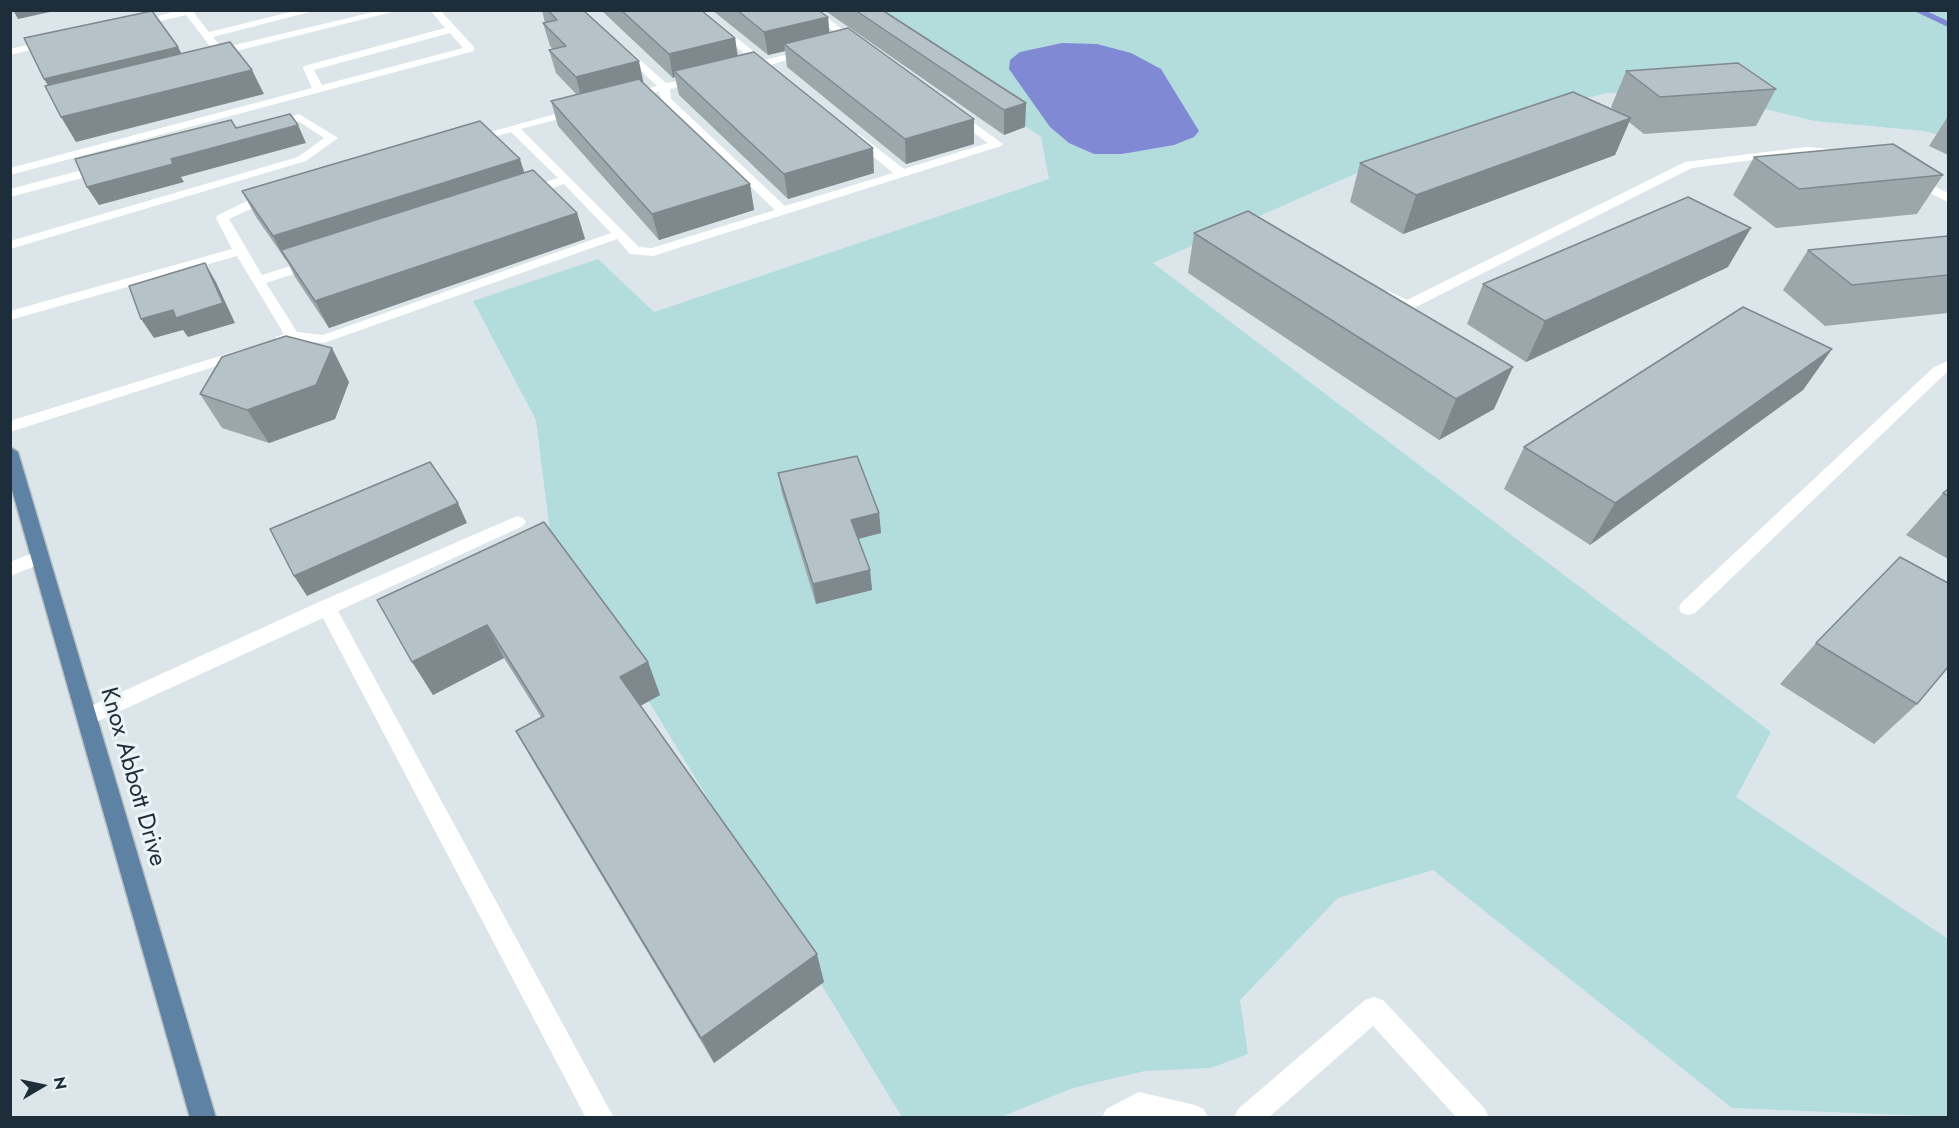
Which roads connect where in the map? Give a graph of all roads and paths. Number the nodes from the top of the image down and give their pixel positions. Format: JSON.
{"nodes":[{"id":1,"x":313,"y":10,"type":"edge"},
{"id":2,"x":396,"y":10,"type":"edge"},
{"id":3,"x":434,"y":10,"type":"edge"},
{"id":4,"x":695,"y":10,"type":"edge"},
{"id":5,"x":810,"y":10,"type":"edge"},
{"id":6,"x":191,"y":11,"type":"edge"},
{"id":7,"x":122,"y":27,"type":"edge"},
{"id":8,"x":452,"y":29,"type":"junction"},
{"id":9,"x":207,"y":35,"type":"junction"},
{"id":10,"x":66,"y":39,"type":"edge"},
{"id":11,"x":615,"y":41,"type":"edge"},
{"id":12,"x":818,"y":50,"type":"edge"},
{"id":13,"x":10,"y":52,"type":"edge"},
{"id":14,"x":871,"y":55,"type":"edge"},
{"id":15,"x":768,"y":68,"type":"junction"},
{"id":16,"x":730,"y":72,"type":"edge"},
{"id":17,"x":708,"y":77,"type":"edge"},
{"id":18,"x":664,"y":87,"type":"junction"},
{"id":19,"x":319,"y":91,"type":"junction"},
{"id":20,"x":621,"y":99,"type":"edge"},
{"id":21,"x":589,"y":108,"type":"edge"},
{"id":22,"x":948,"y":110,"type":"edge"},
{"id":23,"x":513,"y":128,"type":"junction"},
{"id":24,"x":255,"y":129,"type":"edge"},
{"id":25,"x":847,"y":130,"type":"edge"},
{"id":26,"x":456,"y":145,"type":"edge"},
{"id":27,"x":1856,"y":155,"type":"edge"},
{"id":28,"x":120,"y":164,"type":"edge"},
{"id":29,"x":10,"y":172,"type":"edge"},
{"id":30,"x":903,"y":174,"type":"junction"},
{"id":31,"x":1906,"y":176,"type":"edge"},
{"id":32,"x":566,"y":179,"type":"junction"},
{"id":33,"x":10,"y":193,"type":"edge"},
{"id":34,"x":286,"y":194,"type":"edge"},
{"id":35,"x":511,"y":197,"type":"edge"},
{"id":36,"x":1948,"y":198,"type":"edge"},
{"id":37,"x":783,"y":211,"type":"junction"},
{"id":38,"x":619,"y":234,"type":"junction"},
{"id":39,"x":10,"y":245,"type":"edge"},
{"id":40,"x":240,"y":251,"type":"junction"},
{"id":41,"x":323,"y":259,"type":"edge"},
{"id":42,"x":257,"y":281,"type":"junction"},
{"id":43,"x":1378,"y":289,"type":"edge"},
{"id":44,"x":10,"y":316,"type":"edge"},
{"id":45,"x":292,"y":336,"type":"junction"},
{"id":46,"x":1948,"y":366,"type":"edge"},
{"id":47,"x":10,"y":427,"type":"edge"},
{"id":48,"x":10,"y":452,"type":"edge"},
{"id":49,"x":518,"y":522,"type":"dead end"},
{"id":50,"x":40,"y":557,"type":"junction"},
{"id":51,"x":10,"y":570,"type":"edge"},
{"id":52,"x":326,"y":607,"type":"junction"},
{"id":53,"x":1688,"y":608,"type":"dead end"},
{"id":54,"x":87,"y":717,"type":"junction"},
{"id":55,"x":203,"y":1118,"type":"edge"},
{"id":56,"x":601,"y":1118,"type":"edge"},
{"id":57,"x":1115,"y":1118,"type":"edge"},
{"id":58,"x":1195,"y":1118,"type":"edge"},
{"id":59,"x":1247,"y":1118,"type":"edge"},
{"id":60,"x":1476,"y":1118,"type":"edge"}],
"edges":[{"from":1,"to":9,"type":"street"},
{"from":2,"to":9,"type":"street"},
{"from":3,"to":8,"type":"street"},
{"from":4,"to":15,"type":"street"},
{"from":5,"to":14,"type":"street"},
{"from":6,"to":7,"type":"street"},
{"from":6,"to":9,"type":"street"},
{"from":8,"to":19,"type":"street"},
{"from":8,"to":19,"type":"street"},
{"from":10,"to":13,"type":"street"},
{"from":11,"to":18,"type":"street"},
{"from":12,"to":15,"type":"street"},
{"from":15,"to":16,"type":"street"},
{"from":17,"to":18,"type":"street"},
{"from":18,"to":20,"type":"street"},
{"from":18,"to":37,"type":"street"},
{"from":19,"to":29,"type":"street"},
{"from":21,"to":23,"type":"street"},
{"from":22,"to":30,"type":"street"},
{"from":23,"to":26,"type":"street"},
{"from":23,"to":32,"type":"street"},
{"from":24,"to":39,"type":"street"},
{"from":25,"to":30,"type":"street"},
{"from":27,"to":43,"type":"street"},
{"from":28,"to":33,"type":"street"},
{"from":30,"to":37,"type":"street"},
{"from":31,"to":36,"type":"street"},
{"from":32,"to":35,"type":"street"},
{"from":32,"to":38,"type":"street"},
{"from":34,"to":40,"type":"street"},
{"from":37,"to":38,"type":"street"},
{"from":38,"to":45,"type":"street"},
{"from":40,"to":42,"type":"street"},
{"from":40,"to":44,"type":"street"},
{"from":41,"to":42,"type":"street"},
{"from":42,"to":45,"type":"street"},
{"from":45,"to":47,"type":"street"},
{"from":46,"to":53,"type":"street"},
{"from":48,"to":50,"type":"main road","name":"Knox Abbott Drive"},
{"from":49,"to":52,"type":"street"},
{"from":50,"to":51,"type":"street"},
{"from":50,"to":54,"type":"main road","name":"Knox Abbott Drive"},
{"from":52,"to":54,"type":"street"},
{"from":52,"to":56,"type":"street"},
{"from":54,"to":55,"type":"main road","name":"Knox Abbott Drive"},
{"from":57,"to":58,"type":"street"},
{"from":59,"to":60,"type":"street"}]}
